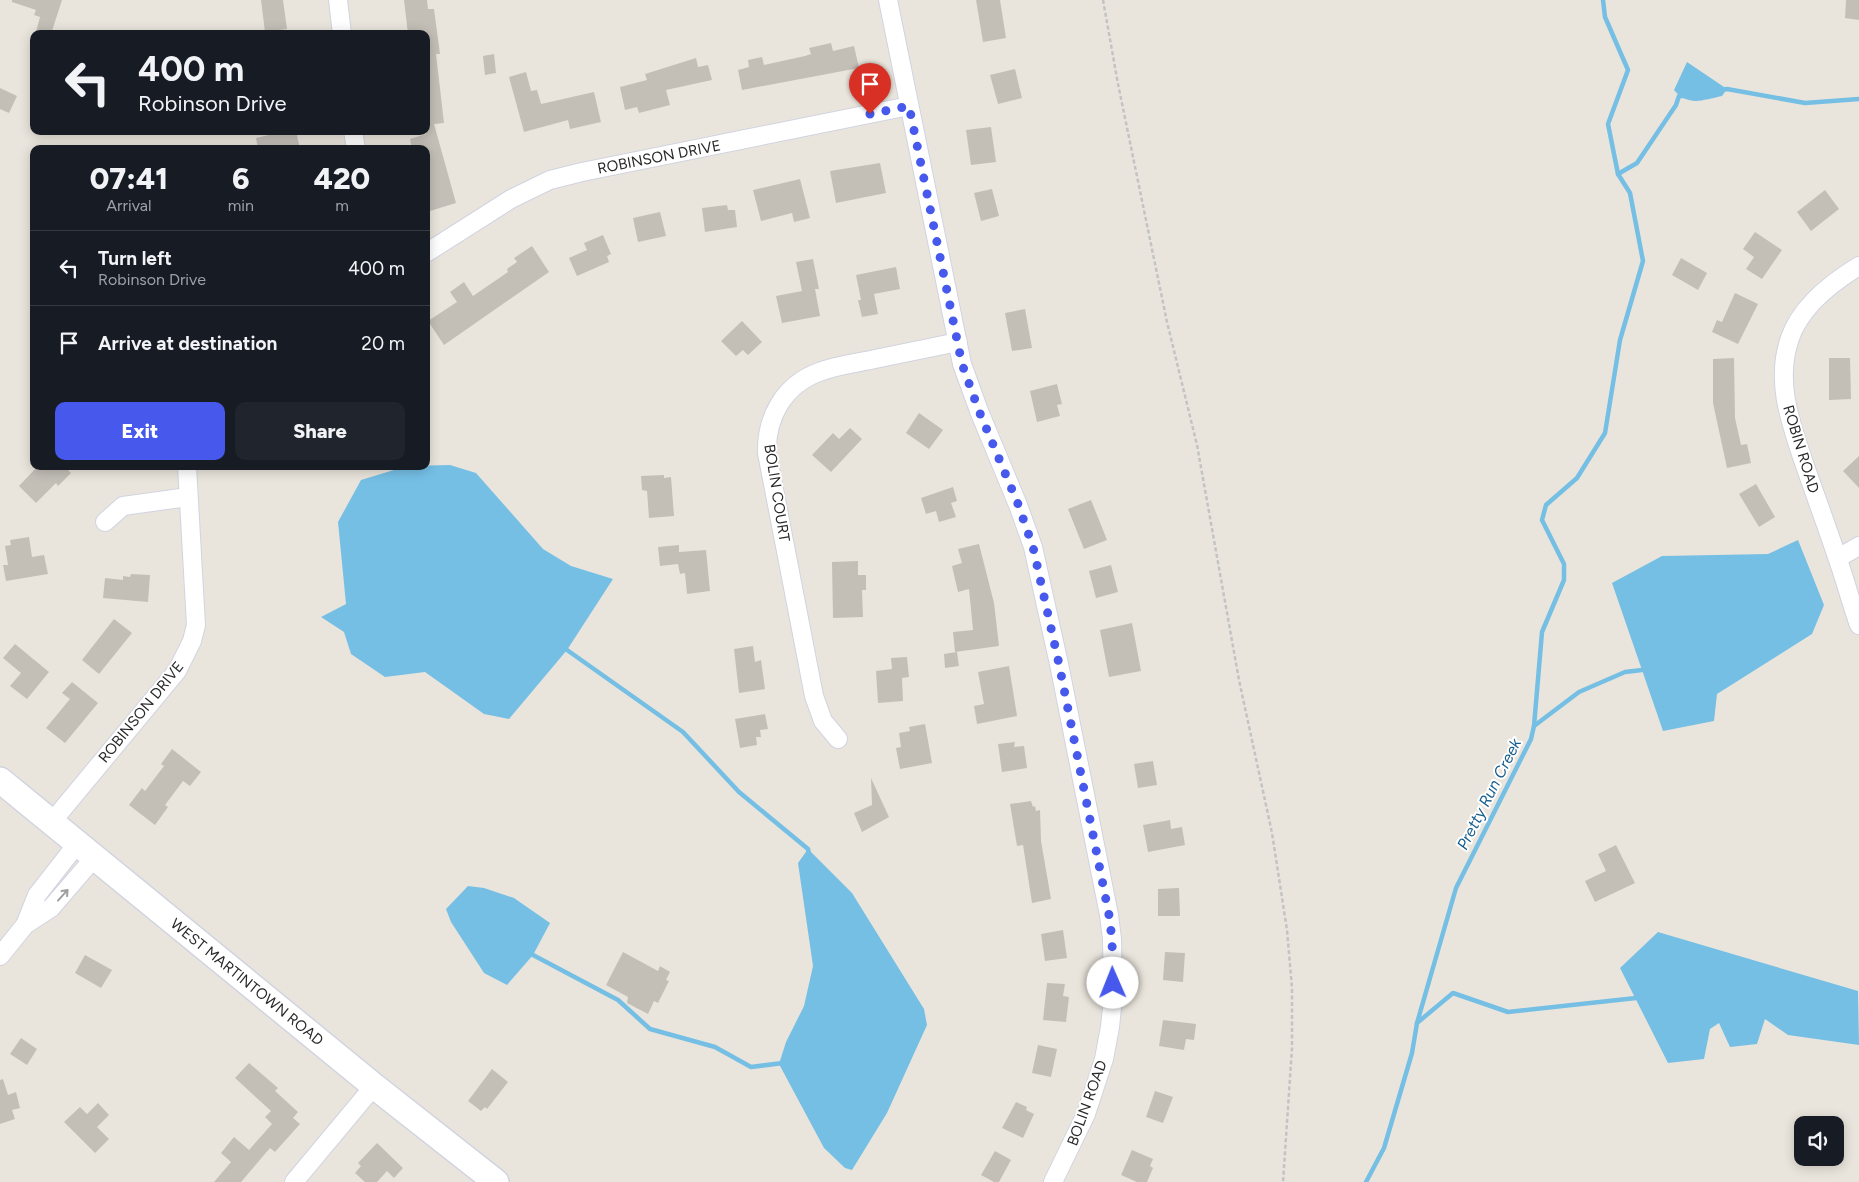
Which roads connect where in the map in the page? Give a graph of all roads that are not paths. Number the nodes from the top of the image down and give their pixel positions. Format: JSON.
{"nodes":[{"id":1,"x":338,"y":0,"type":"edge"},
{"id":2,"x":888,"y":0,"type":"edge"},
{"id":3,"x":342,"y":30,"type":"edge"},
{"id":4,"x":909,"y":106,"type":"junction"},
{"id":5,"x":430,"y":250,"type":"edge"},
{"id":6,"x":1859,"y":266,"type":"edge"},
{"id":7,"x":958,"y":342,"type":"junction"},
{"id":8,"x":187,"y":470,"type":"edge"},
{"id":9,"x":188,"y":497,"type":"junction"},
{"id":10,"x":105,"y":522,"type":"dead end"},
{"id":11,"x":1859,"y":546,"type":"edge"},
{"id":12,"x":1838,"y":558,"type":"junction"},
{"id":13,"x":1859,"y":625,"type":"edge"},
{"id":14,"x":838,"y":739,"type":"dead end"},
{"id":15,"x":0,"y":780,"type":"edge"},
{"id":16,"x":51,"y":823,"type":"junction"},
{"id":17,"x":85,"y":851,"type":"junction"},
{"id":18,"x":0,"y":956,"type":"edge"},
{"id":19,"x":374,"y":1086,"type":"junction"},
{"id":20,"x":294,"y":1182,"type":"edge"},
{"id":21,"x":496,"y":1182,"type":"edge"},
{"id":22,"x":1053,"y":1182,"type":"edge"}],
"edges":[{"from":1,"to":3,"type":"street"},
{"from":2,"to":4,"type":"street","name":"BOLIN ROAD"},
{"from":4,"to":5,"type":"street","name":"ROBINSON DRIVE"},
{"from":4,"to":7,"type":"street","name":"BOLIN ROAD"},
{"from":6,"to":12,"type":"street","name":"ROBIN ROAD"},
{"from":7,"to":14,"type":"street","name":"BOLIN COURT"},
{"from":7,"to":22,"type":"street","name":"BOLIN ROAD"},
{"from":8,"to":9,"type":"street","name":"ROBINSON DRIVE"},
{"from":9,"to":10,"type":"street"},
{"from":9,"to":16,"type":"street","name":"ROBINSON DRIVE"},
{"from":11,"to":12,"type":"street"},
{"from":12,"to":13,"type":"street","name":"ROBIN ROAD"},
{"from":15,"to":16,"type":"main road","name":"WEST MARTINTOWN ROAD"},
{"from":16,"to":17,"type":"main road","name":"WEST MARTINTOWN ROAD"},
{"from":17,"to":18,"type":"street"},
{"from":17,"to":19,"type":"main road","name":"WEST MARTINTOWN ROAD"},
{"from":19,"to":20,"type":"street"},
{"from":19,"to":21,"type":"main road","name":"WEST MARTINTOWN ROAD"}]}
